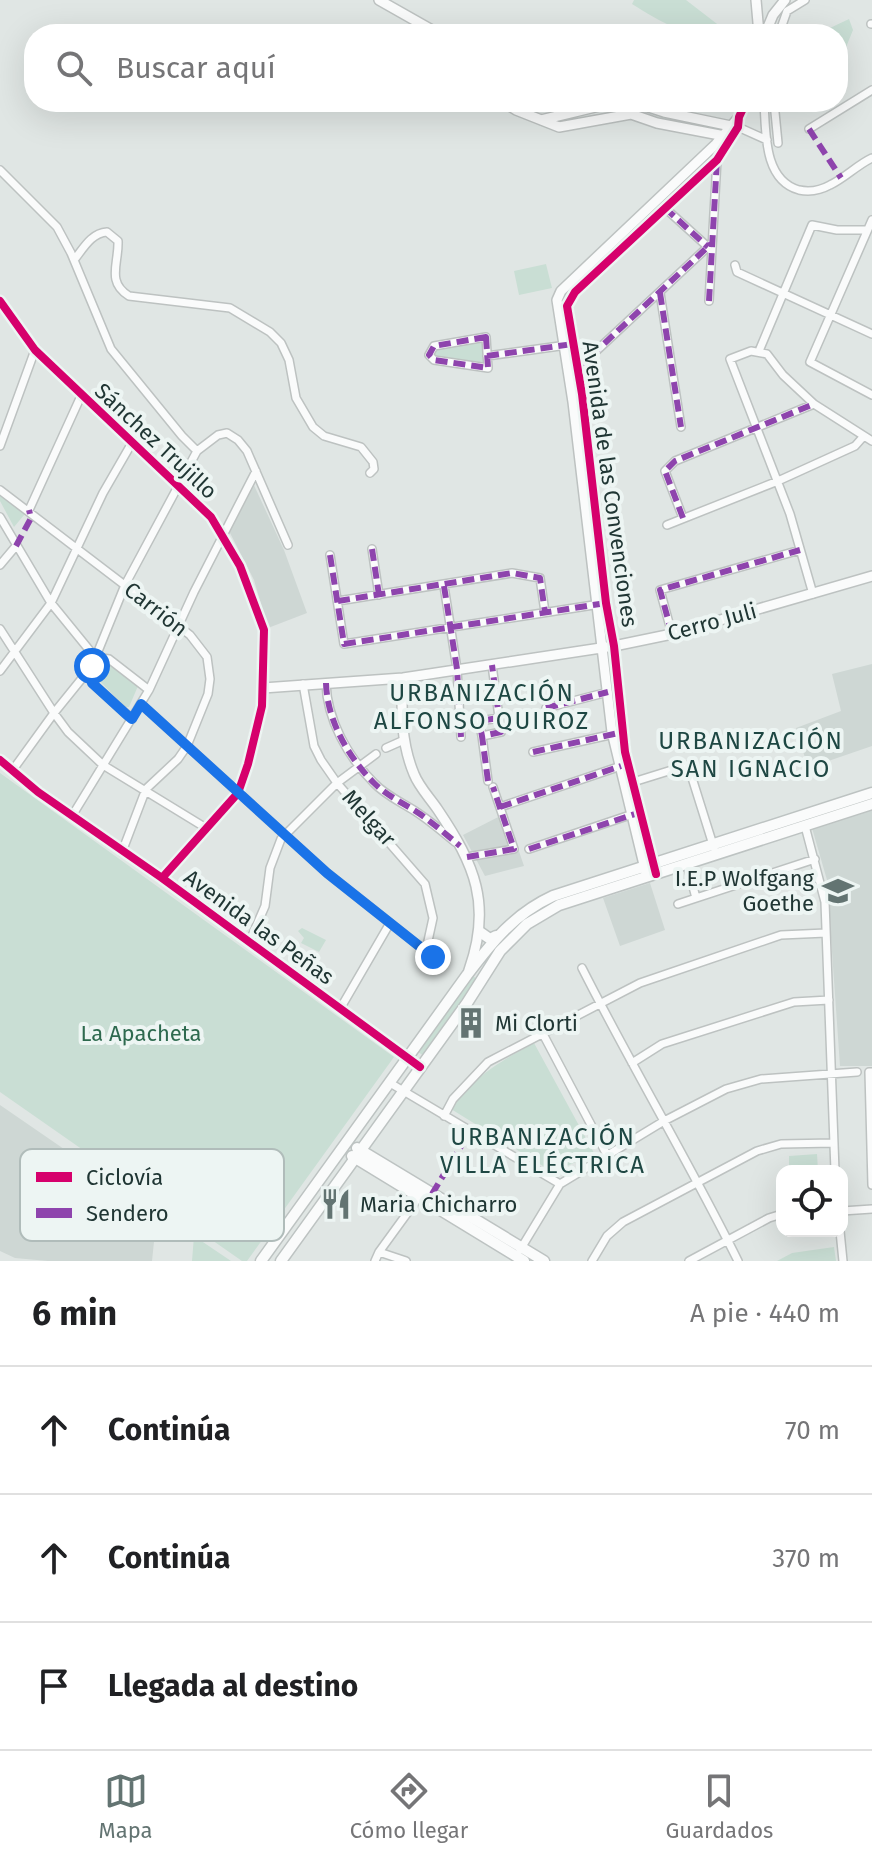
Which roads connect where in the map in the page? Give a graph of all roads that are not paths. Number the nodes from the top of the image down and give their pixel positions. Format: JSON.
{"nodes":[{"id":1,"x":379,"y":0,"type":"edge"},
{"id":2,"x":756,"y":0,"type":"edge"},
{"id":3,"x":785,"y":0,"type":"edge"},
{"id":4,"x":805,"y":0,"type":"edge"},
{"id":5,"x":421,"y":24,"type":"edge"},
{"id":6,"x":758,"y":24,"type":"edge"},
{"id":7,"x":769,"y":24,"type":"edge"},
{"id":8,"x":782,"y":24,"type":"edge"},
{"id":9,"x":872,"y":90,"type":"edge"},
{"id":10,"x":848,"y":105,"type":"edge"},
{"id":11,"x":521,"y":112,"type":"edge"},
{"id":12,"x":574,"y":112,"type":"edge"},
{"id":13,"x":664,"y":112,"type":"edge"},
{"id":14,"x":743,"y":112,"type":"edge"},
{"id":15,"x":765,"y":112,"type":"edge"},
{"id":16,"x":775,"y":112,"type":"edge"},
{"id":17,"x":836,"y":112,"type":"edge"},
{"id":18,"x":541,"y":120,"type":"junction"},
{"id":19,"x":738,"y":126,"type":"junction"},
{"id":20,"x":809,"y":129,"type":"dead end"},
{"id":21,"x":728,"y":136,"type":"junction"},
{"id":22,"x":767,"y":140,"type":"junction"},
{"id":23,"x":778,"y":143,"type":"dead end"},
{"id":24,"x":872,"y":158,"type":"edge"},
{"id":25,"x":717,"y":160,"type":"junction"},
{"id":26,"x":0,"y":170,"type":"edge"},
{"id":27,"x":665,"y":208,"type":"junction"},
{"id":28,"x":872,"y":220,"type":"edge"},
{"id":29,"x":866,"y":230,"type":"junction"},
{"id":30,"x":710,"y":245,"type":"junction"},
{"id":31,"x":74,"y":260,"type":"junction"},
{"id":32,"x":735,"y":265,"type":"dead end"},
{"id":33,"x":782,"y":292,"type":"junction"},
{"id":34,"x":660,"y":293,"type":"junction"},
{"id":35,"x":709,"y":301,"type":"dead end"},
{"id":36,"x":0,"y":303,"type":"edge"},
{"id":37,"x":831,"y":316,"type":"junction"},
{"id":38,"x":872,"y":334,"type":"edge"},
{"id":39,"x":569,"y":345,"type":"junction"},
{"id":40,"x":35,"y":350,"type":"junction"},
{"id":41,"x":759,"y":351,"type":"junction"},
{"id":42,"x":487,"y":356,"type":"junction"},
{"id":43,"x":578,"y":368,"type":"junction"},
{"id":44,"x":872,"y":395,"type":"edge"},
{"id":45,"x":81,"y":396,"type":"junction"},
{"id":46,"x":814,"y":404,"type":"junction"},
{"id":47,"x":681,"y":427,"type":"dead end"},
{"id":48,"x":757,"y":429,"type":"junction"},
{"id":49,"x":863,"y":437,"type":"junction"},
{"id":50,"x":133,"y":441,"type":"junction"},
{"id":51,"x":872,"y":441,"type":"edge"},
{"id":52,"x":0,"y":446,"type":"edge"},
{"id":53,"x":197,"y":451,"type":"junction"},
{"id":54,"x":584,"y":462,"type":"junction"},
{"id":55,"x":256,"y":471,"type":"junction"},
{"id":56,"x":370,"y":473,"type":"dead end"},
{"id":57,"x":778,"y":481,"type":"junction"},
{"id":58,"x":179,"y":484,"type":"junction"},
{"id":59,"x":0,"y":490,"type":"edge"},
{"id":60,"x":29,"y":510,"type":"junction"},
{"id":61,"x":0,"y":517,"type":"edge"},
{"id":62,"x":683,"y":518,"type":"junction"},
{"id":63,"x":667,"y":525,"type":"dead end"},
{"id":64,"x":224,"y":536,"type":"junction"},
{"id":65,"x":288,"y":545,"type":"dead end"},
{"id":66,"x":16,"y":546,"type":"junction"},
{"id":67,"x":77,"y":549,"type":"junction"},
{"id":68,"x":372,"y":549,"type":"dead end"},
{"id":69,"x":800,"y":550,"type":"junction"},
{"id":70,"x":330,"y":555,"type":"dead end"},
{"id":71,"x":0,"y":565,"type":"edge"},
{"id":72,"x":872,"y":576,"type":"edge"},
{"id":73,"x":125,"y":585,"type":"junction"},
{"id":74,"x":444,"y":586,"type":"junction"},
{"id":75,"x":813,"y":594,"type":"junction"},
{"id":76,"x":379,"y":595,"type":"junction"},
{"id":77,"x":338,"y":601,"type":"junction"},
{"id":78,"x":51,"y":603,"type":"junction"},
{"id":79,"x":602,"y":604,"type":"junction"},
{"id":80,"x":545,"y":612,"type":"junction"},
{"id":81,"x":180,"y":628,"type":"junction"},
{"id":82,"x":450,"y":628,"type":"junction"},
{"id":83,"x":0,"y":629,"type":"edge"},
{"id":84,"x":672,"y":634,"type":"junction"},
{"id":85,"x":609,"y":646,"type":"junction"},
{"id":86,"x":14,"y":653,"type":"junction"},
{"id":87,"x":95,"y":657,"type":"junction"},
{"id":88,"x":492,"y":665,"type":"junction"},
{"id":89,"x":457,"y":669,"type":"junction"},
{"id":90,"x":0,"y":671,"type":"edge"},
{"id":91,"x":89,"y":671,"type":"junction"},
{"id":92,"x":403,"y":678,"type":"junction"},
{"id":93,"x":326,"y":683,"type":"junction"},
{"id":94,"x":303,"y":684,"type":"junction"},
{"id":95,"x":263,"y":688,"type":"junction"},
{"id":96,"x":149,"y":690,"type":"junction"},
{"id":97,"x":608,"y":692,"type":"junction"},
{"id":98,"x":141,"y":704,"type":"junction"},
{"id":99,"x":546,"y":708,"type":"dead end"},
{"id":100,"x":54,"y":713,"type":"junction"},
{"id":101,"x":499,"y":718,"type":"junction"},
{"id":102,"x":132,"y":719,"type":"junction"},
{"id":103,"x":617,"y":732,"type":"junction"},
{"id":104,"x":482,"y":736,"type":"junction"},
{"id":105,"x":461,"y":737,"type":"dead end"},
{"id":106,"x":404,"y":740,"type":"junction"},
{"id":107,"x":187,"y":746,"type":"junction"},
{"id":108,"x":386,"y":748,"type":"dead end"},
{"id":109,"x":533,"y":752,"type":"dead end"},
{"id":110,"x":376,"y":754,"type":"dead end"},
{"id":111,"x":0,"y":760,"type":"edge"},
{"id":112,"x":103,"y":765,"type":"junction"},
{"id":113,"x":359,"y":765,"type":"junction"},
{"id":114,"x":621,"y":766,"type":"junction"},
{"id":115,"x":12,"y":771,"type":"junction"},
{"id":116,"x":337,"y":783,"type":"junction"},
{"id":117,"x":630,"y":783,"type":"junction"},
{"id":118,"x":146,"y":789,"type":"junction"},
{"id":119,"x":238,"y":793,"type":"junction"},
{"id":120,"x":872,"y":793,"type":"edge"},
{"id":121,"x":872,"y":804,"type":"edge"},
{"id":122,"x":500,"y":807,"type":"junction"},
{"id":123,"x":637,"y":813,"type":"junction"},
{"id":124,"x":72,"y":816,"type":"junction"},
{"id":125,"x":805,"y":826,"type":"junction"},
{"id":126,"x":206,"y":828,"type":"junction"},
{"id":127,"x":285,"y":836,"type":"junction"},
{"id":128,"x":460,"y":846,"type":"junction"},
{"id":129,"x":529,"y":849,"type":"dead end"},
{"id":130,"x":715,"y":850,"type":"junction"},
{"id":131,"x":122,"y":852,"type":"junction"},
{"id":132,"x":467,"y":857,"type":"junction"},
{"id":133,"x":815,"y":859,"type":"junction"},
{"id":134,"x":687,"y":864,"type":"junction"},
{"id":135,"x":650,"y":871,"type":"junction"},
{"id":136,"x":162,"y":878,"type":"junction"},
{"id":137,"x":696,"y":898,"type":"junction"},
{"id":138,"x":678,"y":904,"type":"dead end"},
{"id":139,"x":390,"y":923,"type":"junction"},
{"id":140,"x":480,"y":932,"type":"junction"},
{"id":141,"x":826,"y":933,"type":"junction"},
{"id":142,"x":498,"y":935,"type":"junction"},
{"id":143,"x":249,"y":943,"type":"junction"},
{"id":144,"x":488,"y":948,"type":"junction"},
{"id":145,"x":426,"y":950,"type":"junction"},
{"id":146,"x":433,"y":957,"type":"dead end"},
{"id":147,"x":489,"y":968,"type":"junction"},
{"id":148,"x":582,"y":968,"type":"dead end"},
{"id":149,"x":467,"y":975,"type":"junction"},
{"id":150,"x":829,"y":1000,"type":"junction"},
{"id":151,"x":600,"y":1004,"type":"junction"},
{"id":152,"x":340,"y":1009,"type":"junction"},
{"id":153,"x":543,"y":1034,"type":"junction"},
{"id":154,"x":408,"y":1058,"type":"junction"},
{"id":155,"x":632,"y":1063,"type":"junction"},
{"id":156,"x":420,"y":1067,"type":"junction"},
{"id":157,"x":857,"y":1072,"type":"dead end"},
{"id":158,"x":872,"y":1072,"type":"edge"},
{"id":159,"x":831,"y":1074,"type":"junction"},
{"id":160,"x":390,"y":1083,"type":"junction"},
{"id":161,"x":403,"y":1091,"type":"junction"},
{"id":162,"x":444,"y":1116,"type":"junction"},
{"id":163,"x":664,"y":1121,"type":"junction"},
{"id":164,"x":834,"y":1143,"type":"junction"},
{"id":165,"x":345,"y":1146,"type":"junction"},
{"id":166,"x":357,"y":1154,"type":"junction"},
{"id":167,"x":607,"y":1155,"type":"junction"},
{"id":168,"x":835,"y":1165,"type":"edge"},
{"id":169,"x":698,"y":1180,"type":"junction"},
{"id":170,"x":560,"y":1184,"type":"junction"},
{"id":171,"x":872,"y":1185,"type":"edge"},
{"id":172,"x":419,"y":1197,"type":"junction"},
{"id":173,"x":872,"y":1209,"type":"edge"},
{"id":174,"x":848,"y":1211,"type":"edge"},
{"id":175,"x":776,"y":1216,"type":"edge"},
{"id":176,"x":284,"y":1230,"type":"edge"},
{"id":177,"x":841,"y":1237,"type":"edge"},
{"id":178,"x":728,"y":1240,"type":"junction"},
{"id":179,"x":276,"y":1241,"type":"edge"},
{"id":180,"x":379,"y":1252,"type":"junction"},
{"id":181,"x":521,"y":1255,"type":"edge"},
{"id":182,"x":261,"y":1261,"type":"edge"},
{"id":183,"x":281,"y":1261,"type":"edge"},
{"id":184,"x":375,"y":1261,"type":"edge"},
{"id":185,"x":406,"y":1261,"type":"edge"},
{"id":186,"x":544,"y":1261,"type":"edge"},
{"id":187,"x":592,"y":1261,"type":"edge"},
{"id":188,"x":689,"y":1261,"type":"edge"},
{"id":189,"x":738,"y":1261,"type":"edge"},
{"id":190,"x":843,"y":1261,"type":"edge"}],
"edges":[{"from":1,"to":5,"type":"street"},
{"from":2,"to":6,"type":"street"},
{"from":3,"to":7,"type":"street"},
{"from":4,"to":8,"type":"street"},
{"from":9,"to":10,"type":"street"},
{"from":11,"to":18,"type":"street"},
{"from":12,"to":18,"type":"street"},
{"from":13,"to":19,"type":"street"},
{"from":14,"to":19,"type":"street","name":"Avenida de las Convenciones"},
{"from":15,"to":22,"type":"street"},
{"from":16,"to":23,"type":"street"},
{"from":17,"to":20,"type":"street"},
{"from":18,"to":21,"type":"street"},
{"from":19,"to":21,"type":"street","name":"Avenida de las Convenciones"},
{"from":19,"to":22,"type":"street"},
{"from":21,"to":25,"type":"street","name":"Avenida de las Convenciones"},
{"from":21,"to":39,"type":"street","name":"Avenida de las Convenciones"},
{"from":22,"to":24,"type":"street"},
{"from":25,"to":27,"type":"street","name":"Avenida de las Convenciones"},
{"from":25,"to":30,"type":"street"},
{"from":26,"to":31,"type":"street"},
{"from":27,"to":30,"type":"street"},
{"from":27,"to":39,"type":"street","name":"Avenida de las Convenciones"},
{"from":28,"to":29,"type":"street"},
{"from":29,"to":33,"type":"street"},
{"from":29,"to":37,"type":"street"},
{"from":30,"to":34,"type":"street"},
{"from":30,"to":35,"type":"street"},
{"from":31,"to":53,"type":"street"},
{"from":31,"to":56,"type":"street"},
{"from":32,"to":33,"type":"street"},
{"from":33,"to":37,"type":"street"},
{"from":33,"to":41,"type":"street"},
{"from":34,"to":43,"type":"street"},
{"from":34,"to":47,"type":"street"},
{"from":36,"to":40,"type":"street","name":"Sánchez Trujillo"},
{"from":37,"to":38,"type":"street"},
{"from":37,"to":44,"type":"street"},
{"from":39,"to":42,"type":"street"},
{"from":39,"to":43,"type":"street","name":"Avenida de las Convenciones"},
{"from":39,"to":54,"type":"street","name":"Avenida de las Convenciones"},
{"from":40,"to":45,"type":"street","name":"Sánchez Trujillo"},
{"from":40,"to":52,"type":"street"},
{"from":41,"to":46,"type":"street"},
{"from":41,"to":48,"type":"street"},
{"from":42,"to":42,"type":"street"},
{"from":43,"to":54,"type":"street","name":"Avenida de las Convenciones"},
{"from":45,"to":50,"type":"street","name":"Sánchez Trujillo"},
{"from":45,"to":60,"type":"street"},
{"from":46,"to":48,"type":"street"},
{"from":46,"to":49,"type":"street"},
{"from":48,"to":57,"type":"street"},
{"from":48,"to":62,"type":"street"},
{"from":49,"to":51,"type":"street"},
{"from":49,"to":57,"type":"street"},
{"from":50,"to":58,"type":"street","name":"Sánchez Trujillo"},
{"from":50,"to":67,"type":"street"},
{"from":53,"to":55,"type":"street"},
{"from":53,"to":58,"type":"street"},
{"from":54,"to":79,"type":"street","name":"Avenida de las Convenciones"},
{"from":55,"to":64,"type":"street"},
{"from":55,"to":65,"type":"street"},
{"from":57,"to":62,"type":"street"},
{"from":57,"to":69,"type":"street"},
{"from":58,"to":64,"type":"street","name":"Sánchez Trujillo"},
{"from":58,"to":73,"type":"street"},
{"from":59,"to":60,"type":"street","name":"Carrión"},
{"from":60,"to":67,"type":"street","name":"Carrión"},
{"from":61,"to":66,"type":"street"},
{"from":62,"to":63,"type":"street"},
{"from":64,"to":81,"type":"street"},
{"from":64,"to":95,"type":"street","name":"Sánchez Trujillo"},
{"from":66,"to":71,"type":"street"},
{"from":66,"to":78,"type":"street"},
{"from":67,"to":73,"type":"street","name":"Carrión"},
{"from":67,"to":78,"type":"street"},
{"from":68,"to":76,"type":"street"},
{"from":69,"to":75,"type":"street"},
{"from":69,"to":84,"type":"street"},
{"from":70,"to":77,"type":"street"},
{"from":72,"to":75,"type":"street","name":"Cerro Juli"},
{"from":73,"to":81,"type":"street","name":"Carrión"},
{"from":73,"to":87,"type":"street"},
{"from":74,"to":76,"type":"street"},
{"from":74,"to":80,"type":"street"},
{"from":74,"to":82,"type":"street"},
{"from":75,"to":84,"type":"street","name":"Cerro Juli"},
{"from":76,"to":77,"type":"street"},
{"from":77,"to":82,"type":"street"},
{"from":78,"to":86,"type":"street"},
{"from":78,"to":87,"type":"street"},
{"from":79,"to":80,"type":"street"},
{"from":79,"to":85,"type":"street","name":"Avenida de las Convenciones"},
{"from":80,"to":82,"type":"street"},
{"from":81,"to":96,"type":"street"},
{"from":81,"to":107,"type":"street","name":"Carrión"},
{"from":82,"to":89,"type":"street"},
{"from":83,"to":86,"type":"street"},
{"from":84,"to":85,"type":"street","name":"Cerro Juli"},
{"from":85,"to":88,"type":"street","name":"Cerro Juli"},
{"from":85,"to":97,"type":"street","name":"Avenida de las Convenciones"},
{"from":85,"to":103,"type":"street","name":"Avenida de las Convenciones"},
{"from":86,"to":90,"type":"street"},
{"from":86,"to":100,"type":"street"},
{"from":87,"to":91,"type":"street"},
{"from":87,"to":96,"type":"street"},
{"from":88,"to":89,"type":"street","name":"Cerro Juli"},
{"from":88,"to":101,"type":"street"},
{"from":89,"to":92,"type":"street","name":"Cerro Juli"},
{"from":89,"to":105,"type":"street"},
{"from":91,"to":100,"type":"street"},
{"from":91,"to":102,"type":"street"},
{"from":92,"to":93,"type":"street","name":"Cerro Juli"},
{"from":92,"to":106,"type":"street"},
{"from":93,"to":94,"type":"street","name":"Cerro Juli"},
{"from":93,"to":113,"type":"street"},
{"from":94,"to":95,"type":"street","name":"Cerro Juli"},
{"from":94,"to":116,"type":"street","name":"Melgar"},
{"from":95,"to":119,"type":"street","name":"Sánchez Trujillo"},
{"from":96,"to":98,"type":"street"},
{"from":97,"to":99,"type":"street"},
{"from":97,"to":103,"type":"street","name":"Avenida de las Convenciones"},
{"from":98,"to":102,"type":"street"},
{"from":98,"to":107,"type":"street"},
{"from":100,"to":112,"type":"street"},
{"from":100,"to":115,"type":"street"},
{"from":101,"to":104,"type":"street"},
{"from":101,"to":104,"type":"street"},
{"from":102,"to":112,"type":"street"},
{"from":103,"to":109,"type":"street"},
{"from":103,"to":114,"type":"street","name":"Avenida de las Convenciones"},
{"from":103,"to":117,"type":"street","name":"Avenida de las Convenciones"},
{"from":104,"to":122,"type":"street"},
{"from":106,"to":108,"type":"street"},
{"from":106,"to":128,"type":"street"},
{"from":107,"to":118,"type":"street","name":"Carrión"},
{"from":107,"to":119,"type":"street"},
{"from":110,"to":113,"type":"street"},
{"from":111,"to":115,"type":"street","name":"Avenida las Peñas"},
{"from":112,"to":118,"type":"street"},
{"from":112,"to":124,"type":"street"},
{"from":113,"to":116,"type":"street"},
{"from":113,"to":128,"type":"street"},
{"from":114,"to":117,"type":"street","name":"Avenida de las Convenciones"},
{"from":114,"to":122,"type":"street"},
{"from":115,"to":124,"type":"street","name":"Avenida las Peñas"},
{"from":116,"to":127,"type":"street"},
{"from":116,"to":145,"type":"street","name":"Melgar"},
{"from":117,"to":123,"type":"street","name":"Avenida de las Convenciones"},
{"from":117,"to":130,"type":"street"},
{"from":118,"to":126,"type":"street"},
{"from":118,"to":131,"type":"street","name":"Carrión"},
{"from":119,"to":126,"type":"street","name":"Sánchez Trujillo"},
{"from":119,"to":127,"type":"street"},
{"from":120,"to":130,"type":"main road"},
{"from":121,"to":125,"type":"main road"},
{"from":122,"to":132,"type":"street"},
{"from":123,"to":129,"type":"street"},
{"from":123,"to":135,"type":"street","name":"Avenida de las Convenciones"},
{"from":124,"to":131,"type":"street","name":"Avenida las Peñas"},
{"from":125,"to":130,"type":"main road"},
{"from":125,"to":133,"type":"street"},
{"from":126,"to":136,"type":"street","name":"Sánchez Trujillo"},
{"from":127,"to":139,"type":"street"},
{"from":127,"to":143,"type":"street"},
{"from":128,"to":132,"type":"street"},
{"from":130,"to":134,"type":"main road"},
{"from":130,"to":135,"type":"main road"},
{"from":131,"to":136,"type":"street","name":"Avenida las Peñas"},
{"from":132,"to":140,"type":"street"},
{"from":133,"to":137,"type":"street"},
{"from":133,"to":141,"type":"street"},
{"from":134,"to":135,"type":"main road"},
{"from":134,"to":137,"type":"street"},
{"from":135,"to":142,"type":"main road"},
{"from":135,"to":147,"type":"main road"},
{"from":136,"to":143,"type":"street","name":"Avenida las Peñas"},
{"from":137,"to":138,"type":"street"},
{"from":139,"to":145,"type":"street"},
{"from":139,"to":152,"type":"street"},
{"from":140,"to":142,"type":"main road"},
{"from":140,"to":144,"type":"street"},
{"from":140,"to":149,"type":"street"},
{"from":141,"to":150,"type":"street"},
{"from":141,"to":151,"type":"street"},
{"from":142,"to":144,"type":"main road"},
{"from":143,"to":152,"type":"street","name":"Avenida las Peñas"},
{"from":144,"to":147,"type":"street"},
{"from":144,"to":149,"type":"main road"},
{"from":145,"to":146,"type":"street"},
{"from":147,"to":156,"type":"main road"},
{"from":148,"to":151,"type":"street"},
{"from":149,"to":154,"type":"main road"},
{"from":150,"to":155,"type":"street"},
{"from":150,"to":159,"type":"street"},
{"from":151,"to":153,"type":"street"},
{"from":151,"to":155,"type":"street"},
{"from":152,"to":154,"type":"street","name":"Avenida las Peñas"},
{"from":153,"to":162,"type":"street"},
{"from":153,"to":167,"type":"street"},
{"from":154,"to":156,"type":"street","name":"Avenida las Peñas"},
{"from":154,"to":160,"type":"main road"},
{"from":155,"to":163,"type":"street"},
{"from":156,"to":161,"type":"main road"},
{"from":157,"to":159,"type":"street"},
{"from":158,"to":171,"type":"street"},
{"from":159,"to":163,"type":"street"},
{"from":159,"to":164,"type":"street"},
{"from":160,"to":161,"type":"street"},
{"from":160,"to":165,"type":"main road"},
{"from":161,"to":162,"type":"street"},
{"from":161,"to":166,"type":"main road"},
{"from":162,"to":170,"type":"street"},
{"from":163,"to":167,"type":"street"},
{"from":163,"to":169,"type":"street"},
{"from":164,"to":168,"type":"street"},
{"from":164,"to":169,"type":"street"},
{"from":165,"to":166,"type":"main road"},
{"from":165,"to":176,"type":"main road"},
{"from":166,"to":172,"type":"main road"},
{"from":166,"to":181,"type":"main road"},
{"from":166,"to":183,"type":"main road"},
{"from":167,"to":170,"type":"street"},
{"from":169,"to":178,"type":"street"},
{"from":169,"to":187,"type":"street"},
{"from":170,"to":181,"type":"street"},
{"from":172,"to":180,"type":"street"},
{"from":172,"to":181,"type":"main road"},
{"from":173,"to":174,"type":"street"},
{"from":175,"to":178,"type":"street"},
{"from":177,"to":190,"type":"street"},
{"from":178,"to":188,"type":"street"},
{"from":178,"to":189,"type":"street"},
{"from":179,"to":182,"type":"main road"},
{"from":180,"to":184,"type":"street"},
{"from":180,"to":185,"type":"street"},
{"from":181,"to":186,"type":"main road"}]}
